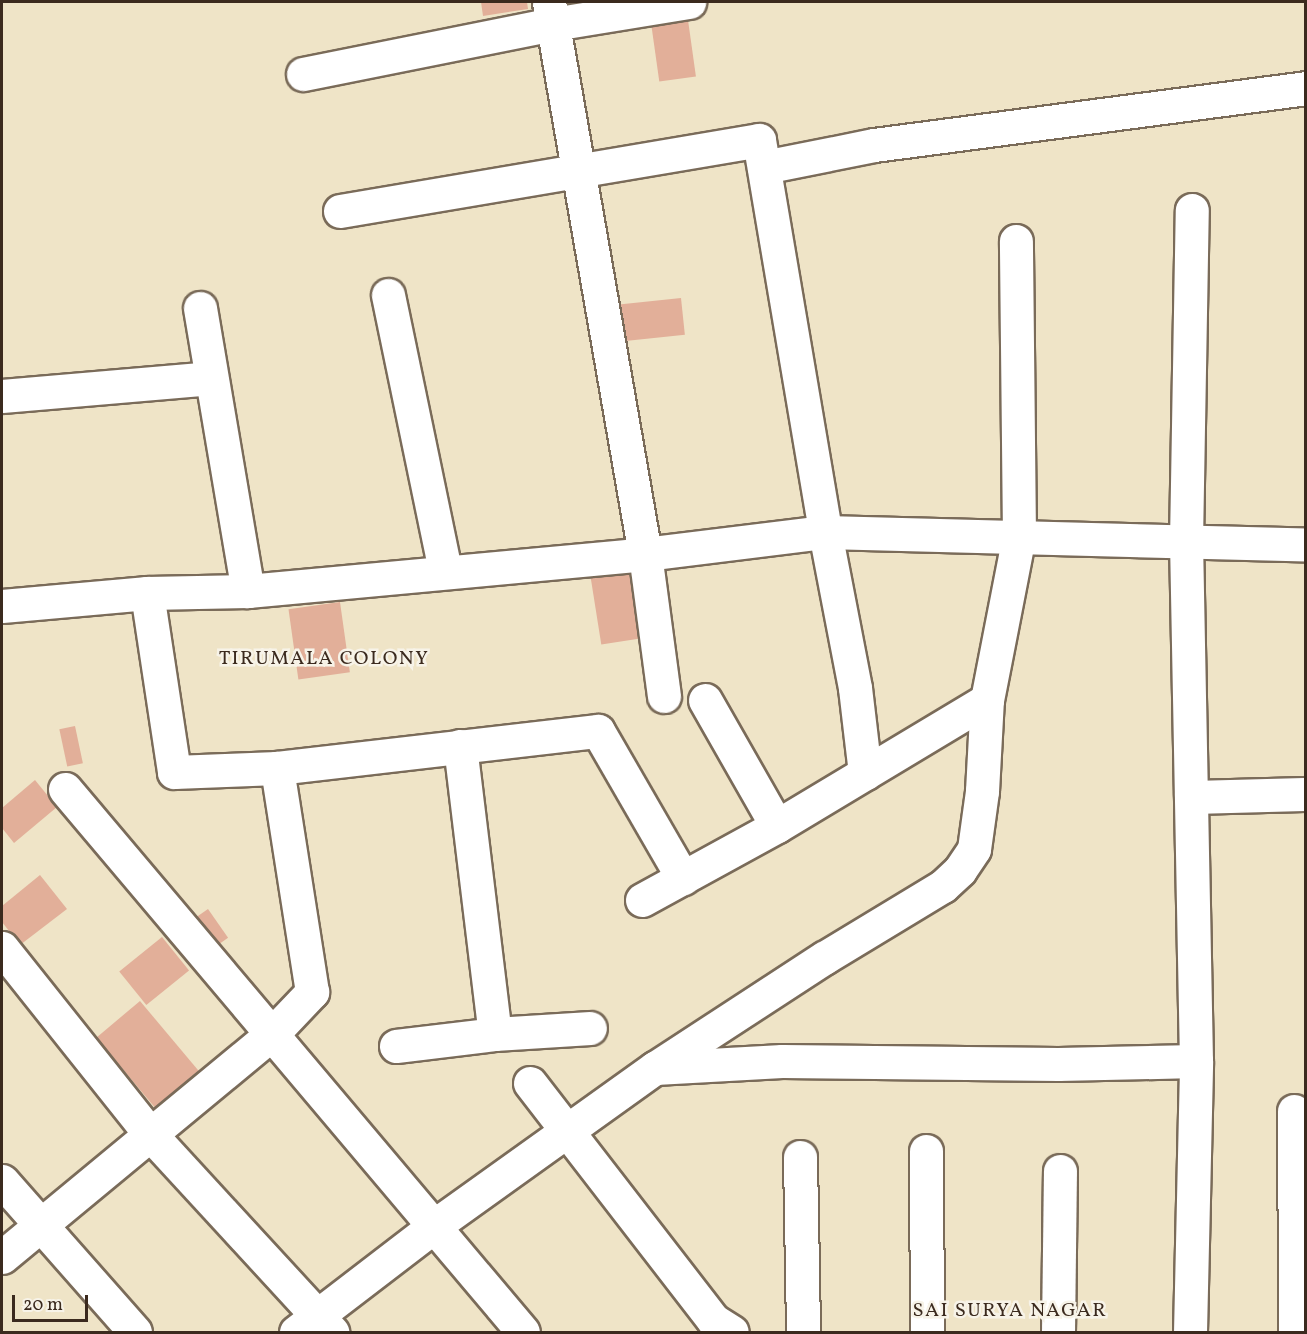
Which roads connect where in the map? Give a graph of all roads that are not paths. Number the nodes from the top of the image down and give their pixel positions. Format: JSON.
{"nodes":[{"id":1,"x":689,"y":2,"type":"edge"},
{"id":2,"x":551,"y":13,"type":"edge"},
{"id":3,"x":303,"y":74,"type":"dead end"},
{"id":4,"x":1305,"y":87,"type":"edge"},
{"id":5,"x":764,"y":167,"type":"junction"},
{"id":6,"x":577,"y":169,"type":"junction"},
{"id":7,"x":1192,"y":210,"type":"dead end"},
{"id":8,"x":340,"y":211,"type":"dead end"},
{"id":9,"x":1016,"y":242,"type":"dead end"},
{"id":10,"x":388,"y":294,"type":"dead end"},
{"id":11,"x":200,"y":308,"type":"dead end"},
{"id":12,"x":210,"y":378,"type":"junction"},
{"id":13,"x":2,"y":396,"type":"edge"},
{"id":14,"x":825,"y":532,"type":"junction"},
{"id":15,"x":1019,"y":536,"type":"junction"},
{"id":16,"x":1186,"y":541,"type":"junction"},
{"id":17,"x":1305,"y":545,"type":"edge"},
{"id":18,"x":645,"y":554,"type":"junction"},
{"id":19,"x":446,"y":571,"type":"junction"},
{"id":20,"x":248,"y":591,"type":"junction"},
{"id":21,"x":147,"y":593,"type":"junction"},
{"id":22,"x":2,"y":606,"type":"edge"},
{"id":23,"x":664,"y":696,"type":"dead end"},
{"id":24,"x":705,"y":700,"type":"dead end"},
{"id":25,"x":987,"y":700,"type":"junction"},
{"id":26,"x":460,"y":746,"type":"junction"},
{"id":27,"x":277,"y":768,"type":"junction"},
{"id":28,"x":865,"y":773,"type":"junction"},
{"id":29,"x":65,"y":789,"type":"dead end"},
{"id":30,"x":1305,"y":794,"type":"edge"},
{"id":31,"x":1191,"y":797,"type":"junction"},
{"id":32,"x":777,"y":826,"type":"junction"},
{"id":33,"x":682,"y":878,"type":"junction"},
{"id":34,"x":642,"y":900,"type":"dead end"},
{"id":35,"x":2,"y":948,"type":"edge"},
{"id":36,"x":590,"y":1028,"type":"dead end"},
{"id":37,"x":273,"y":1034,"type":"junction"},
{"id":38,"x":495,"y":1034,"type":"junction"},
{"id":39,"x":396,"y":1046,"type":"dead end"},
{"id":40,"x":1196,"y":1061,"type":"junction"},
{"id":41,"x":655,"y":1068,"type":"junction"},
{"id":42,"x":530,"y":1083,"type":"dead end"},
{"id":43,"x":1294,"y":1111,"type":"dead end"},
{"id":44,"x":566,"y":1132,"type":"junction"},
{"id":45,"x":152,"y":1136,"type":"junction"},
{"id":46,"x":927,"y":1151,"type":"dead end"},
{"id":47,"x":800,"y":1157,"type":"dead end"},
{"id":48,"x":1060,"y":1172,"type":"dead end"},
{"id":49,"x":2,"y":1181,"type":"edge"},
{"id":50,"x":434,"y":1226,"type":"junction"},
{"id":51,"x":40,"y":1227,"type":"junction"},
{"id":52,"x":2,"y":1257,"type":"edge"},
{"id":53,"x":315,"y":1327,"type":"edge"},
{"id":54,"x":135,"y":1332,"type":"edge"},
{"id":55,"x":523,"y":1332,"type":"edge"},
{"id":56,"x":732,"y":1332,"type":"edge"},
{"id":57,"x":803,"y":1332,"type":"edge"},
{"id":58,"x":927,"y":1332,"type":"edge"},
{"id":59,"x":1058,"y":1332,"type":"edge"},
{"id":60,"x":1190,"y":1332,"type":"edge"},
{"id":61,"x":1295,"y":1332,"type":"edge"}],
"edges":[{"from":1,"to":2,"type":"street"},
{"from":2,"to":3,"type":"street"},
{"from":2,"to":6,"type":"street"},
{"from":4,"to":5,"type":"street"},
{"from":5,"to":6,"type":"street"},
{"from":5,"to":14,"type":"street"},
{"from":6,"to":8,"type":"street"},
{"from":6,"to":18,"type":"street"},
{"from":7,"to":16,"type":"street"},
{"from":9,"to":15,"type":"street"},
{"from":10,"to":19,"type":"street"},
{"from":11,"to":12,"type":"street"},
{"from":12,"to":13,"type":"street"},
{"from":12,"to":20,"type":"street"},
{"from":14,"to":15,"type":"street"},
{"from":14,"to":18,"type":"street"},
{"from":14,"to":28,"type":"street"},
{"from":15,"to":16,"type":"street"},
{"from":15,"to":25,"type":"street"},
{"from":16,"to":17,"type":"street"},
{"from":16,"to":31,"type":"street"},
{"from":18,"to":19,"type":"street"},
{"from":18,"to":23,"type":"street"},
{"from":19,"to":20,"type":"street"},
{"from":20,"to":21,"type":"street"},
{"from":21,"to":22,"type":"street"},
{"from":21,"to":27,"type":"street"},
{"from":24,"to":32,"type":"street"},
{"from":25,"to":28,"type":"street"},
{"from":25,"to":41,"type":"street"},
{"from":26,"to":27,"type":"street"},
{"from":26,"to":33,"type":"street"},
{"from":26,"to":38,"type":"street"},
{"from":27,"to":37,"type":"street"},
{"from":28,"to":32,"type":"street"},
{"from":29,"to":37,"type":"street"},
{"from":30,"to":31,"type":"street"},
{"from":31,"to":40,"type":"street"},
{"from":32,"to":33,"type":"street"},
{"from":33,"to":34,"type":"street"},
{"from":35,"to":45,"type":"street"},
{"from":36,"to":38,"type":"street"},
{"from":37,"to":45,"type":"street"},
{"from":37,"to":50,"type":"street"},
{"from":38,"to":39,"type":"street"},
{"from":40,"to":41,"type":"street"},
{"from":40,"to":60,"type":"street"},
{"from":41,"to":44,"type":"street"},
{"from":42,"to":44,"type":"street"},
{"from":43,"to":61,"type":"street"},
{"from":44,"to":50,"type":"street"},
{"from":44,"to":56,"type":"street"},
{"from":45,"to":51,"type":"street"},
{"from":45,"to":53,"type":"street"},
{"from":46,"to":58,"type":"street"},
{"from":47,"to":57,"type":"street"},
{"from":48,"to":59,"type":"street"},
{"from":49,"to":51,"type":"street"},
{"from":50,"to":53,"type":"street"},
{"from":50,"to":55,"type":"street"},
{"from":51,"to":52,"type":"street"},
{"from":51,"to":54,"type":"street"}]}
